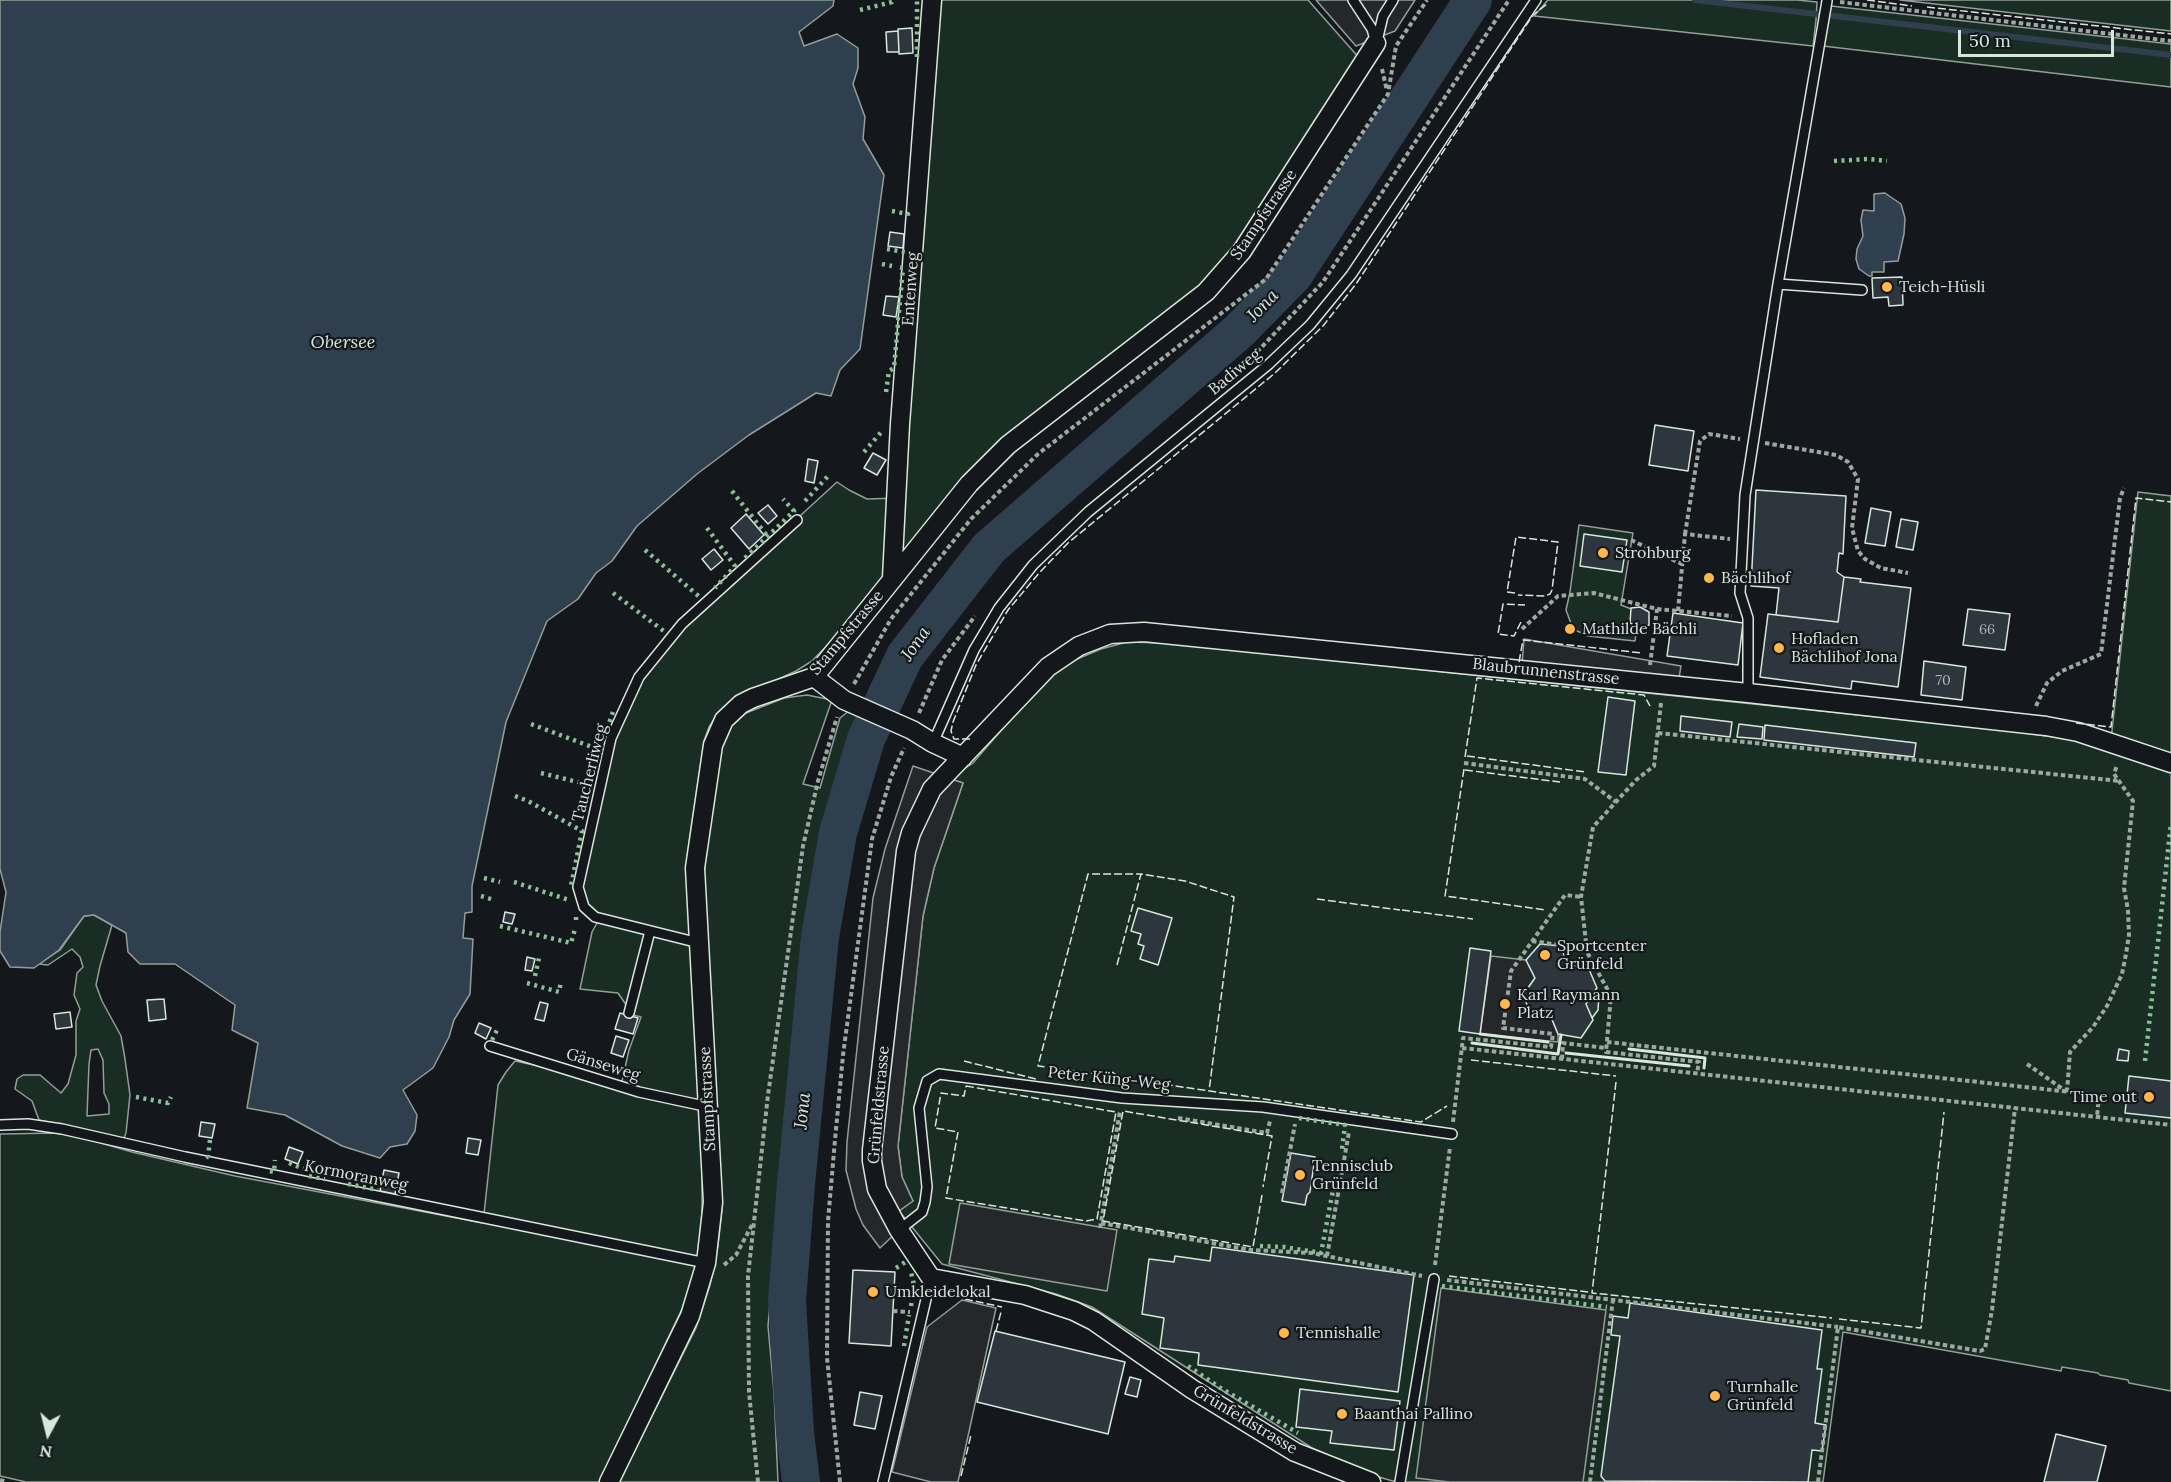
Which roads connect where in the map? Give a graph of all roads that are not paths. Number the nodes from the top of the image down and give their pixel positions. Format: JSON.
{"nodes":[{"id":1,"x":932,"y":0,"type":"edge"},
{"id":2,"x":1353,"y":0,"type":"edge"},
{"id":3,"x":1393,"y":0,"type":"edge"},
{"id":4,"x":1536,"y":0,"type":"edge"},
{"id":5,"x":1826,"y":4,"type":"edge"},
{"id":6,"x":1376,"y":43,"type":"junction"},
{"id":7,"x":1778,"y":284,"type":"junction"},
{"id":8,"x":1862,"y":290,"type":"dead end"},
{"id":9,"x":797,"y":520,"type":"dead end"},
{"id":10,"x":892,"y":578,"type":"junction"},
{"id":11,"x":814,"y":677,"type":"junction"},
{"id":12,"x":1748,"y":693,"type":"junction"},
{"id":13,"x":933,"y":743,"type":"junction"},
{"id":14,"x":963,"y":757,"type":"junction"},
{"id":15,"x":2171,"y":763,"type":"edge"},
{"id":16,"x":650,"y":931,"type":"junction"},
{"id":17,"x":699,"y":943,"type":"junction"},
{"id":18,"x":628,"y":1013,"type":"dead end"},
{"id":19,"x":490,"y":1046,"type":"dead end"},
{"id":20,"x":709,"y":1107,"type":"junction"},
{"id":21,"x":0,"y":1125,"type":"edge"},
{"id":22,"x":1452,"y":1134,"type":"road end"},
{"id":23,"x":899,"y":1230,"type":"junction"},
{"id":24,"x":706,"y":1263,"type":"junction"},
{"id":25,"x":931,"y":1278,"type":"junction"},
{"id":26,"x":1434,"y":1279,"type":"road end"},
{"id":27,"x":886,"y":1481,"type":"edge"},
{"id":28,"x":609,"y":1482,"type":"edge"},
{"id":29,"x":1371,"y":1482,"type":"edge"},
{"id":30,"x":1400,"y":1482,"type":"edge"}],
"edges":[{"from":1,"to":10,"type":"street","name":"Entenweg"},
{"from":2,"to":6,"type":"lane"},
{"from":3,"to":6,"type":"lane"},
{"from":4,"to":13,"type":"lane","name":"Badiweg"},
{"from":5,"to":7,"type":"lane"},
{"from":6,"to":10,"type":"street","name":"Stampfstrasse"},
{"from":7,"to":8,"type":"lane"},
{"from":7,"to":12,"type":"lane"},
{"from":9,"to":16,"type":"lane","name":"Taucherliweg"},
{"from":10,"to":11,"type":"street","name":"Stampfstrasse"},
{"from":11,"to":13,"type":"street"},
{"from":11,"to":17,"type":"street","name":"Stampfstrasse"},
{"from":12,"to":14,"type":"street","name":"Blaubrunnenstrasse"},
{"from":12,"to":15,"type":"street","name":"Blaubrunnenstrasse"},
{"from":13,"to":14,"type":"street"},
{"from":14,"to":23,"type":"street","name":"Grünfeldstrasse"},
{"from":16,"to":17,"type":"lane","name":"Taucherliweg"},
{"from":16,"to":18,"type":"lane"},
{"from":17,"to":20,"type":"street","name":"Stampfstrasse"},
{"from":19,"to":20,"type":"lane","name":"Gänseweg"},
{"from":20,"to":24,"type":"street","name":"Stampfstrasse"},
{"from":21,"to":24,"type":"lane","name":"Kormoranweg"},
{"from":22,"to":23,"type":"lane","name":"Peter Küng-Weg"},
{"from":23,"to":25,"type":"street","name":"Grünfeldstrasse"},
{"from":24,"to":28,"type":"street","name":"Stampfstrasse"},
{"from":25,"to":27,"type":"lane"},
{"from":25,"to":29,"type":"street","name":"Grünfeldstrasse"},
{"from":26,"to":30,"type":"lane"}]}
